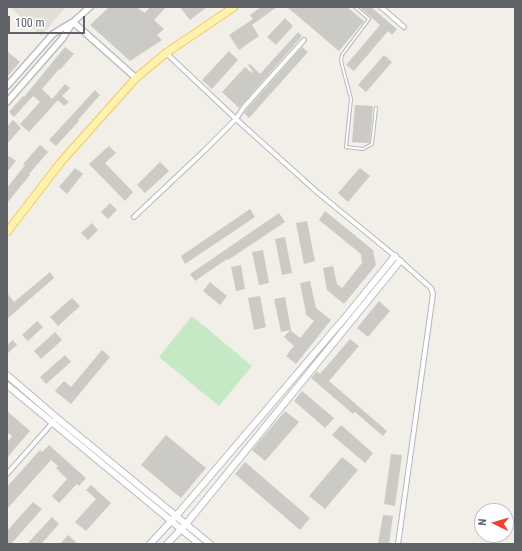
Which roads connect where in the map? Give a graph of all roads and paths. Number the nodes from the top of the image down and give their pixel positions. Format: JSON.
{"nodes":[{"id":1,"x":90,"y":7,"type":"edge"},
{"id":2,"x":234,"y":7,"type":"edge"},
{"id":3,"x":355,"y":7,"type":"edge"},
{"id":4,"x":381,"y":7,"type":"edge"},
{"id":5,"x":73,"y":22,"type":"junction"},
{"id":6,"x":404,"y":27,"type":"dead end"},
{"id":7,"x":304,"y":40,"type":"dead end"},
{"id":8,"x":166,"y":53,"type":"junction"},
{"id":9,"x":136,"y":78,"type":"junction"},
{"id":10,"x":7,"y":86,"type":"edge"},
{"id":11,"x":7,"y":102,"type":"edge"},
{"id":12,"x":376,"y":108,"type":"dead end"},
{"id":13,"x":236,"y":119,"type":"junction"},
{"id":14,"x":134,"y":217,"type":"dead end"},
{"id":15,"x":7,"y":232,"type":"edge"},
{"id":16,"x":395,"y":256,"type":"junction"},
{"id":17,"x":400,"y":261,"type":"junction"},
{"id":18,"x":7,"y":375,"type":"edge"},
{"id":19,"x":7,"y":385,"type":"edge"},
{"id":20,"x":55,"y":420,"type":"junction"},
{"id":21,"x":7,"y":474,"type":"edge"},
{"id":22,"x":174,"y":518,"type":"junction"},
{"id":23,"x":186,"y":524,"type":"junction"},
{"id":24,"x":181,"y":529,"type":"junction"},
{"id":25,"x":150,"y":544,"type":"edge"},
{"id":26,"x":167,"y":544,"type":"edge"},
{"id":27,"x":199,"y":544,"type":"edge"},
{"id":28,"x":210,"y":544,"type":"edge"},
{"id":29,"x":398,"y":544,"type":"edge"}],
"edges":[{"from":1,"to":5,"type":"street"},
{"from":2,"to":8,"type":"main road"},
{"from":3,"to":12,"type":"lane"},
{"from":4,"to":6,"type":"street"},
{"from":5,"to":9,"type":"street"},
{"from":5,"to":10,"type":"street"},
{"from":5,"to":11,"type":"street"},
{"from":7,"to":13,"type":"street"},
{"from":8,"to":9,"type":"main road"},
{"from":8,"to":13,"type":"street"},
{"from":9,"to":15,"type":"main road"},
{"from":13,"to":14,"type":"street"},
{"from":13,"to":16,"type":"street"},
{"from":16,"to":17,"type":"street"},
{"from":16,"to":22,"type":"main road"},
{"from":17,"to":23,"type":"main road"},
{"from":17,"to":29,"type":"street"},
{"from":18,"to":20,"type":"main road"},
{"from":19,"to":20,"type":"main road"},
{"from":20,"to":21,"type":"street"},
{"from":20,"to":22,"type":"main road"},
{"from":22,"to":23,"type":"main road"},
{"from":22,"to":24,"type":"main road"},
{"from":22,"to":25,"type":"main road"},
{"from":23,"to":24,"type":"main road"},
{"from":23,"to":28,"type":"main road"},
{"from":24,"to":26,"type":"main road"},
{"from":24,"to":27,"type":"main road"}]}
